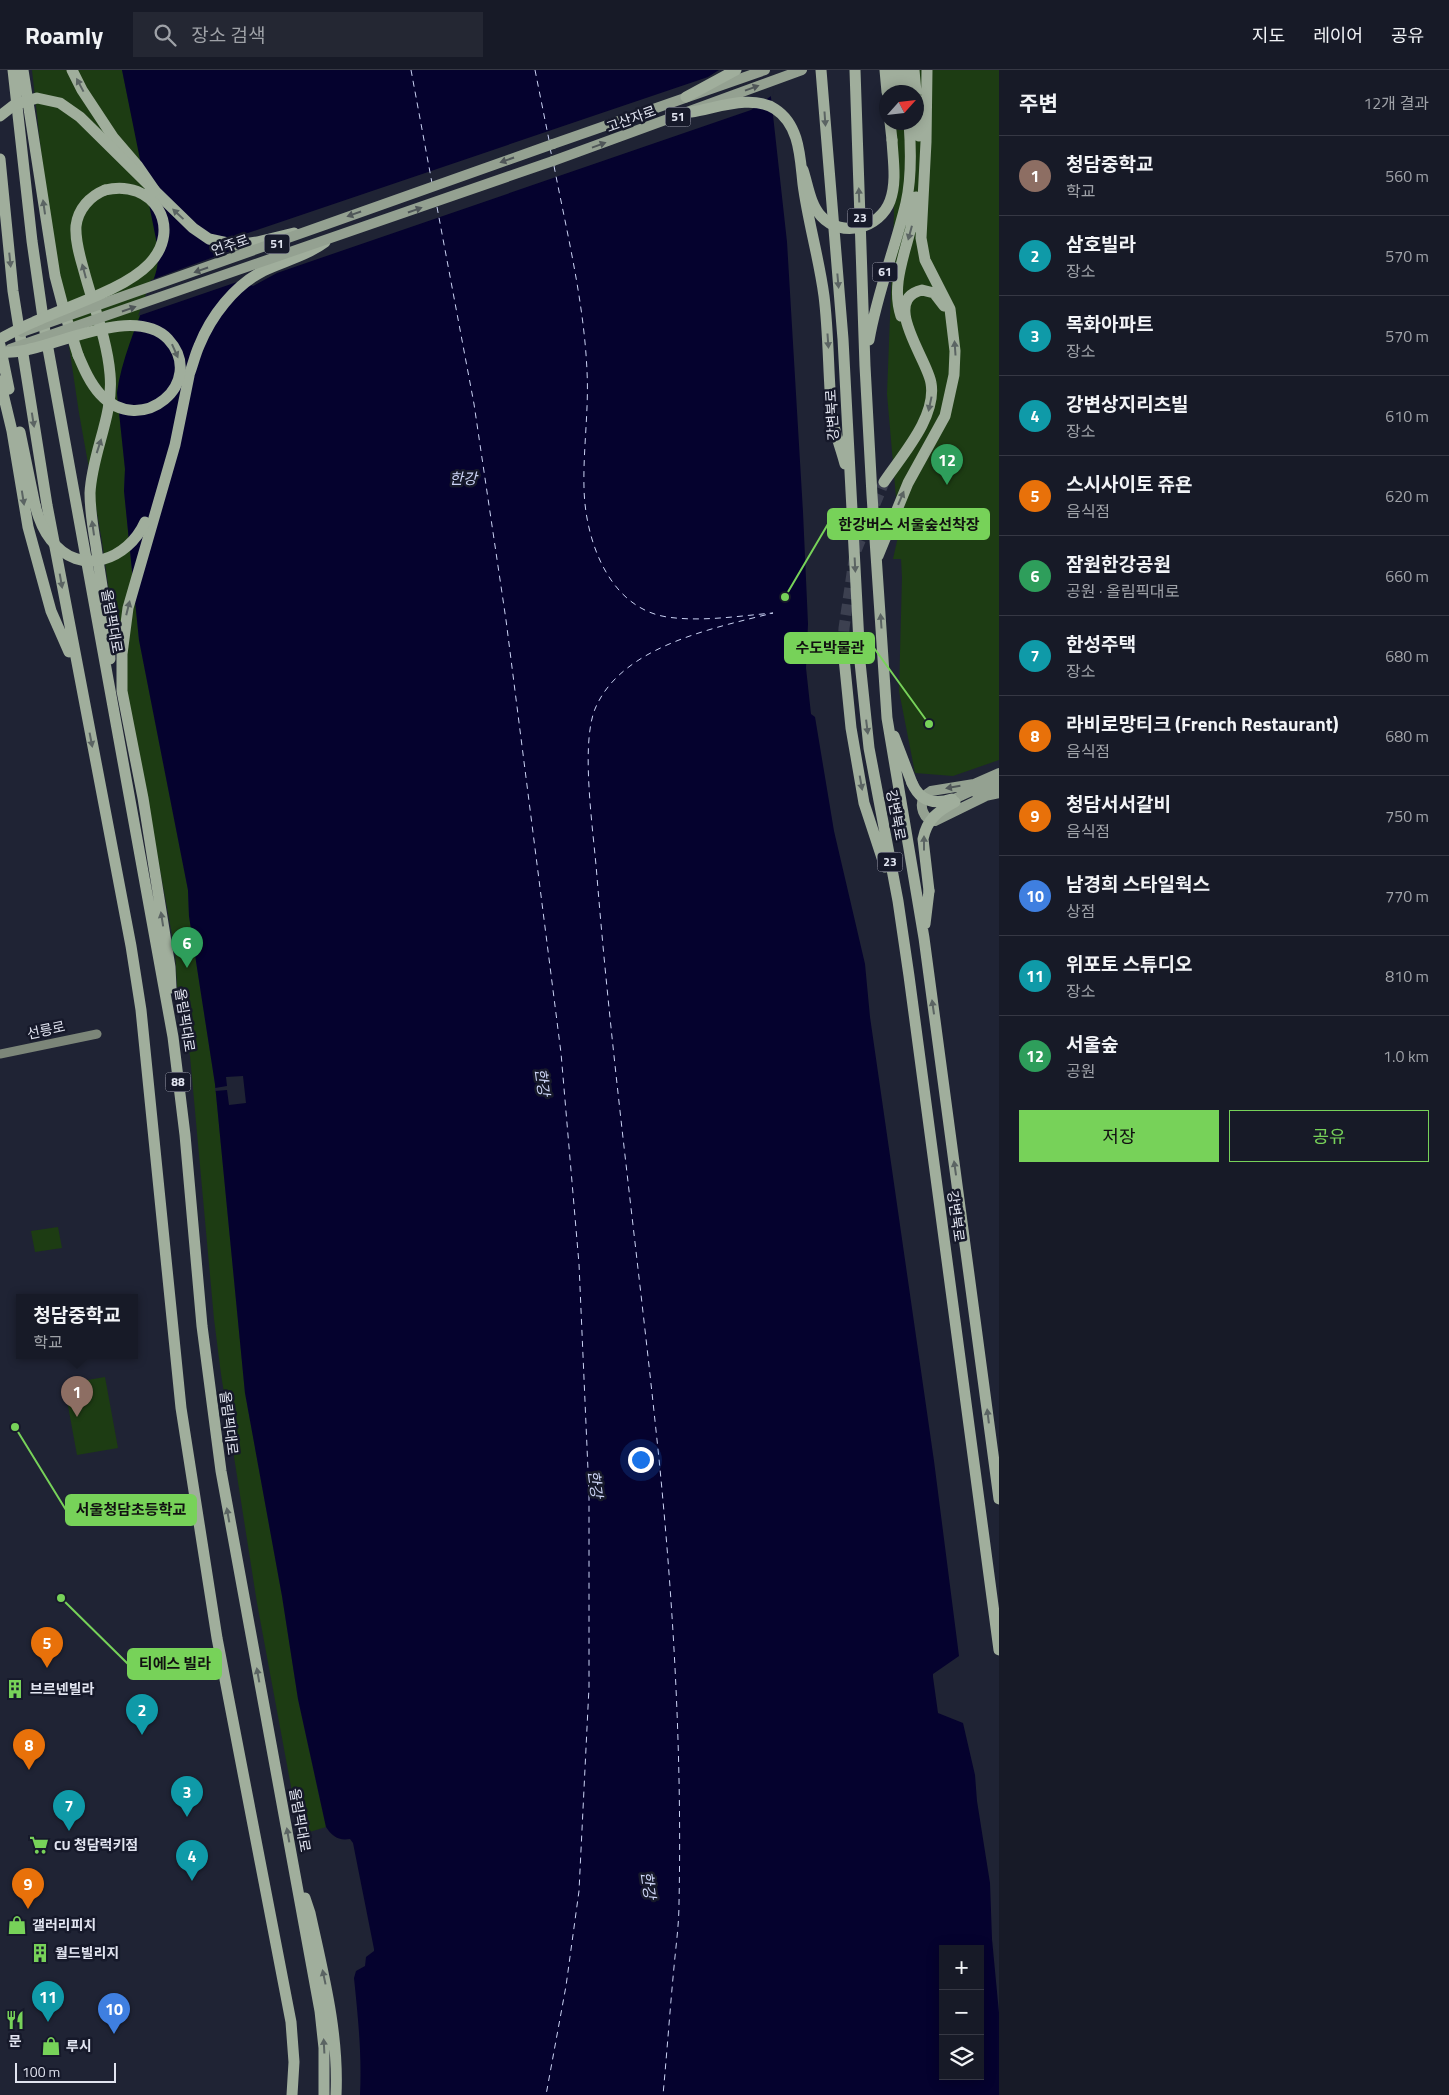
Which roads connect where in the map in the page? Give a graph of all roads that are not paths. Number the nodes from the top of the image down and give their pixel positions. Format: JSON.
{"nodes":[{"id":1,"x":13,"y":70,"type":"edge"},
{"id":2,"x":23,"y":70,"type":"edge"},
{"id":3,"x":72,"y":70,"type":"edge"},
{"id":4,"x":736,"y":70,"type":"edge"},
{"id":5,"x":765,"y":70,"type":"edge"},
{"id":6,"x":802,"y":70,"type":"edge"},
{"id":7,"x":821,"y":70,"type":"edge"},
{"id":8,"x":855,"y":70,"type":"edge"},
{"id":9,"x":885,"y":70,"type":"edge"},
{"id":10,"x":894,"y":70,"type":"edge"},
{"id":11,"x":904,"y":70,"type":"edge"},
{"id":12,"x":914,"y":70,"type":"edge"},
{"id":13,"x":927,"y":70,"type":"edge"},
{"id":14,"x":886,"y":85,"type":"edge"},
{"id":15,"x":903,"y":85,"type":"edge"},
{"id":16,"x":905,"y":85,"type":"edge"},
{"id":17,"x":908,"y":85,"type":"edge"},
{"id":18,"x":686,"y":97,"type":"junction"},
{"id":19,"x":691,"y":112,"type":"junction"},
{"id":20,"x":0,"y":116,"type":"edge"},
{"id":21,"x":891,"y":130,"type":"edge"},
{"id":22,"x":903,"y":130,"type":"edge"},
{"id":23,"x":909,"y":130,"type":"edge"},
{"id":24,"x":919,"y":130,"type":"edge"},
{"id":25,"x":553,"y":144,"type":"joint"},
{"id":26,"x":0,"y":159,"type":"edge"},
{"id":27,"x":553,"y":161,"type":"joint"},
{"id":28,"x":803,"y":170,"type":"junction"},
{"id":29,"x":910,"y":178,"type":"junction"},
{"id":30,"x":155,"y":191,"type":"junction"},
{"id":31,"x":320,"y":226,"type":"junction"},
{"id":32,"x":325,"y":242,"type":"junction"},
{"id":33,"x":950,"y":319,"type":"junction"},
{"id":34,"x":911,"y":336,"type":"junction"},
{"id":35,"x":0,"y":340,"type":"edge"},
{"id":36,"x":0,"y":345,"type":"edge"},
{"id":37,"x":0,"y":353,"type":"edge"},
{"id":38,"x":865,"y":366,"type":"junction"},
{"id":39,"x":189,"y":376,"type":"junction"},
{"id":40,"x":0,"y":381,"type":"edge"},
{"id":41,"x":0,"y":405,"type":"edge"},
{"id":42,"x":12,"y":431,"type":"junction"},
{"id":43,"x":884,"y":482,"type":"tunnel mouth"},
{"id":44,"x":851,"y":485,"type":"junction"},
{"id":45,"x":877,"y":560,"type":"junction"},
{"id":46,"x":844,"y":648,"type":"tunnel mouth"},
{"id":47,"x":78,"y":672,"type":"junction"},
{"id":48,"x":111,"y":698,"type":"junction"},
{"id":49,"x":887,"y":718,"type":"junction"},
{"id":50,"x":999,"y":773,"type":"edge"},
{"id":51,"x":999,"y":779,"type":"edge"},
{"id":52,"x":999,"y":783,"type":"edge"},
{"id":53,"x":999,"y":793,"type":"edge"},
{"id":54,"x":954,"y":801,"type":"junction"},
{"id":55,"x":898,"y":907,"type":"junction"},
{"id":56,"x":924,"y":938,"type":"junction"},
{"id":57,"x":97,"y":1034,"type":"dead end"},
{"id":58,"x":173,"y":1037,"type":"junction"},
{"id":59,"x":0,"y":1054,"type":"edge"},
{"id":60,"x":999,"y":1499,"type":"edge"},
{"id":61,"x":999,"y":1650,"type":"edge"},
{"id":62,"x":293,"y":1862,"type":"junction"},
{"id":63,"x":292,"y":2095,"type":"edge"},
{"id":64,"x":324,"y":2095,"type":"edge"},
{"id":65,"x":336,"y":2095,"type":"edge"}],
"edges":[{"from":1,"to":48,"type":"highway","name":"올림픽대로","number":"88"},
{"from":37,"to":2,"type":"highway","one_way":true,"bridge":true},
{"from":30,"to":3,"type":"highway","one_way":true,"bridge":true},
{"from":4,"to":18,"type":"highway"},
{"from":5,"to":18,"type":"main road","name":"고산자로","number":"51"},
{"from":19,"to":6,"type":"main road","name":"고산자로","number":"51","one_way":true},
{"from":7,"to":44,"type":"highway","name":"강변북로","number":"23","one_way":true},
{"from":38,"to":8,"type":"highway","name":"강변북로","number":"23","one_way":true},
{"from":9,"to":14,"type":"highway"},
{"from":10,"to":15,"type":"highway"},
{"from":11,"to":16,"type":"highway"},
{"from":12,"to":17,"type":"highway"},
{"from":13,"to":33,"type":"highway"},
{"from":18,"to":25,"type":"main road","name":"고산자로","number":"51"},
{"from":27,"to":19,"type":"main road","name":"고산자로","number":"51","one_way":true},
{"from":19,"to":28,"type":"highway"},
{"from":20,"to":30,"type":"highway","bridge":true},
{"from":21,"to":28,"type":"highway","bridge":true},
{"from":22,"to":29,"type":"highway","number":"61"},
{"from":23,"to":29,"type":"highway"},
{"from":24,"to":34,"type":"highway","one_way":true},
{"from":25,"to":31,"type":"main road","name":"언주로","number":"51","one_way":true,"bridge":true},
{"from":26,"to":47,"type":"highway","number":"88","one_way":true},
{"from":32,"to":27,"type":"main road","name":"언주로","number":"51","one_way":true,"bridge":true},
{"from":28,"to":44,"type":"highway","one_way":true,"bridge":true},
{"from":29,"to":38,"type":"highway","number":"61"},
{"from":31,"to":30,"type":"highway","one_way":true,"bridge":true},
{"from":31,"to":35,"type":"main road","name":"언주로","number":"51","one_way":true,"bridge":true},
{"from":37,"to":32,"type":"main road","name":"언주로","number":"51","one_way":true,"bridge":true},
{"from":32,"to":39,"type":"highway"},
{"from":33,"to":34,"type":"highway"},
{"from":45,"to":33,"type":"highway","one_way":true},
{"from":34,"to":43,"type":"highway","one_way":true},
{"from":48,"to":35,"type":"highway","one_way":true,"bridge":true},
{"from":36,"to":39,"type":"highway","bridge":true},
{"from":38,"to":45,"type":"highway","name":"강변북로","number":"23"},
{"from":58,"to":39,"type":"highway","one_way":true},
{"from":40,"to":42,"type":"highway"},
{"from":41,"to":42,"type":"highway"},
{"from":42,"to":47,"type":"highway","one_way":true},
{"from":44,"to":55,"type":"highway","name":"강변북로","number":"23","one_way":true},
{"from":49,"to":45,"type":"highway","name":"강변북로","number":"23","one_way":true},
{"from":46,"to":55,"type":"highway","one_way":true},
{"from":47,"to":63,"type":"highway","number":"88","one_way":true},
{"from":48,"to":58,"type":"highway","name":"올림픽대로","number":"88"},
{"from":49,"to":54,"type":"highway","bridge":true},
{"from":49,"to":56,"type":"highway","name":"강변북로","number":"23"},
{"from":50,"to":53,"type":"main road","one_way":true},
{"from":51,"to":54,"type":"main road"},
{"from":52,"to":54,"type":"main road"},
{"from":56,"to":54,"type":"highway","one_way":true,"bridge":true},
{"from":55,"to":61,"type":"highway","name":"강변북로","number":"23"},
{"from":60,"to":56,"type":"highway","name":"강변북로","number":"23","one_way":true},
{"from":57,"to":59,"type":"main road","name":"선릉로"},
{"from":62,"to":58,"type":"highway","name":"올림픽대로","number":"88","one_way":true},
{"from":64,"to":62,"type":"highway","name":"올림픽대로","number":"88","one_way":true},
{"from":65,"to":62,"type":"highway","one_way":true}]}
